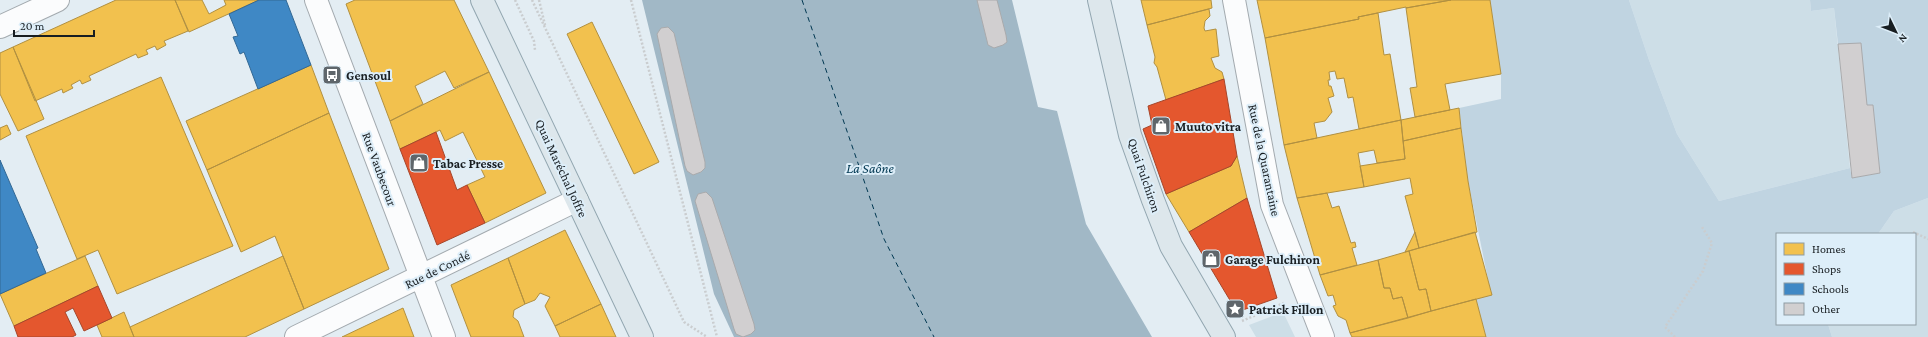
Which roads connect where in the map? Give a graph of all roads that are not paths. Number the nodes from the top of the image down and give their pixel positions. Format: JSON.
{"nodes":[{"id":1,"x":58,"y":0,"type":"edge"},
{"id":2,"x":316,"y":0,"type":"edge"},
{"id":3,"x":482,"y":0,"type":"edge"},
{"id":4,"x":1099,"y":0,"type":"edge"},
{"id":5,"x":1234,"y":0,"type":"edge"},
{"id":6,"x":0,"y":27,"type":"edge"},
{"id":7,"x":577,"y":200,"type":"junction"},
{"id":8,"x":421,"y":277,"type":"junction"},
{"id":9,"x":296,"y":337,"type":"edge"},
{"id":10,"x":444,"y":337,"type":"edge"},
{"id":11,"x":642,"y":337,"type":"edge"},
{"id":12,"x":1224,"y":337,"type":"edge"},
{"id":13,"x":1323,"y":337,"type":"edge"}],
"edges":[{"from":1,"to":6,"type":"street"},
{"from":2,"to":8,"type":"street","name":"Rue Vaubecour"},
{"from":3,"to":7,"type":"main road","name":"Quai Maréchal Joffre"},
{"from":4,"to":12,"type":"main road","name":"Quai Fulchiron"},
{"from":5,"to":13,"type":"street","name":"Rue de la Quarantaine"},
{"from":7,"to":8,"type":"street","name":"Rue de Condé"},
{"from":7,"to":11,"type":"main road","name":"Quai Maréchal Joffre"},
{"from":8,"to":9,"type":"street","name":"Rue de Condé"},
{"from":8,"to":10,"type":"street","name":"Rue Vaubecour"}]}
